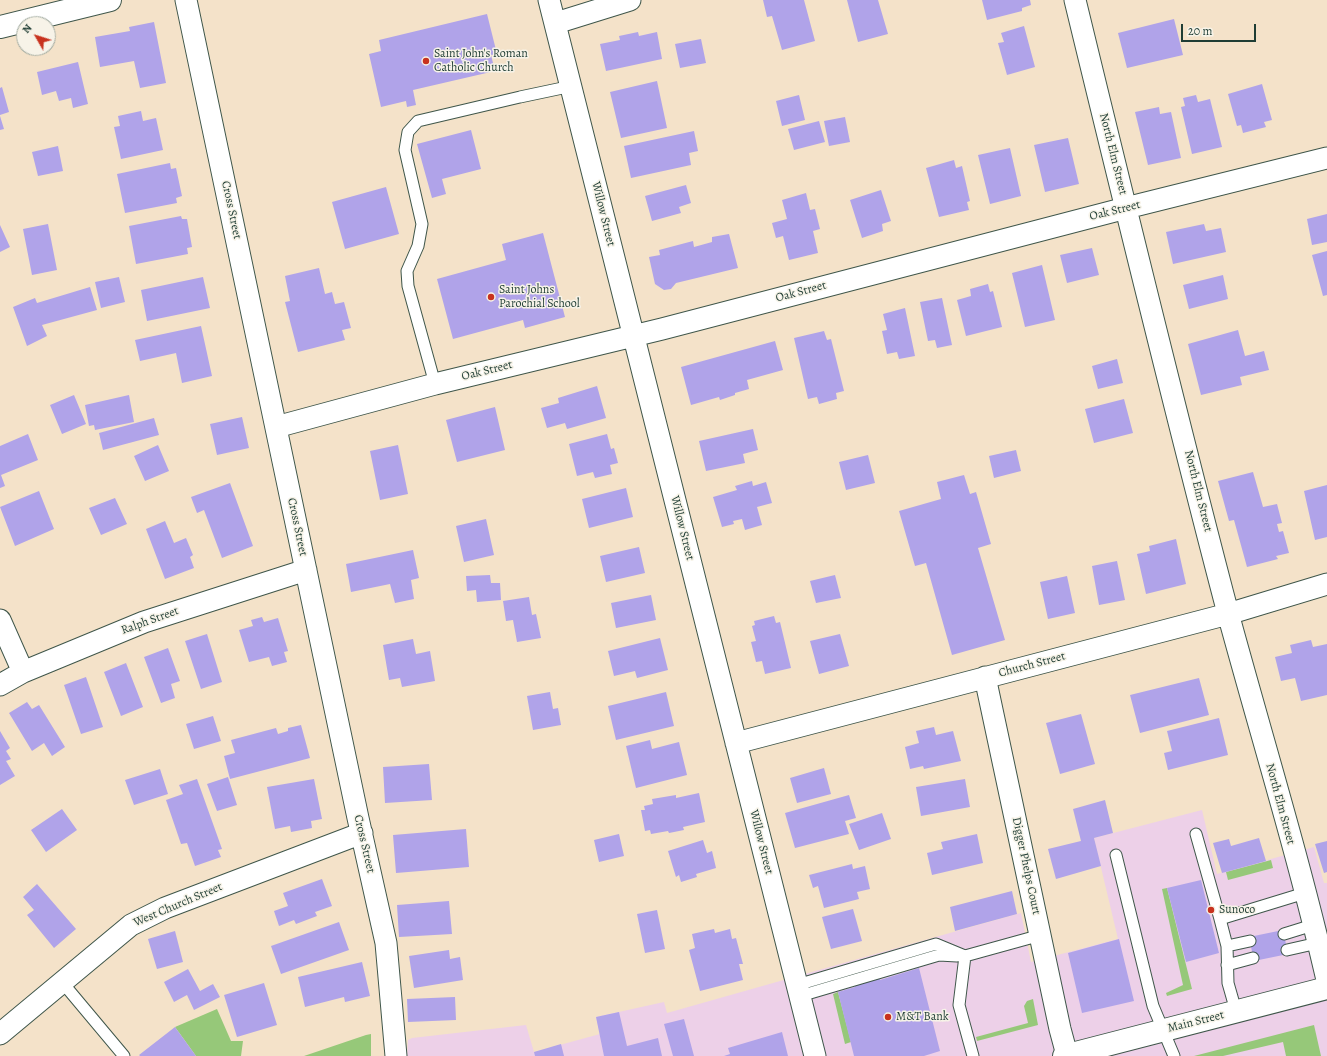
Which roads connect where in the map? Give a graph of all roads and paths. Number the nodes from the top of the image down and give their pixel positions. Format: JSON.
{"nodes":[{"id":1,"x":110,"y":0,"type":"edge"},
{"id":2,"x":186,"y":0,"type":"edge"},
{"id":3,"x":549,"y":0,"type":"edge"},
{"id":4,"x":630,"y":0,"type":"edge"},
{"id":5,"x":1075,"y":0,"type":"edge"},
{"id":6,"x":556,"y":23,"type":"junction"},
{"id":7,"x":0,"y":27,"type":"edge"},
{"id":8,"x":572,"y":86,"type":"junction"},
{"id":9,"x":1327,"y":158,"type":"edge"},
{"id":10,"x":1126,"y":208,"type":"junction"},
{"id":11,"x":634,"y":334,"type":"junction"},
{"id":12,"x":435,"y":384,"type":"junction"},
{"id":13,"x":276,"y":427,"type":"junction"},
{"id":14,"x":306,"y":570,"type":"junction"},
{"id":15,"x":1327,"y":584,"type":"edge"},
{"id":16,"x":1228,"y":614,"type":"junction"},
{"id":17,"x":0,"y":620,"type":"edge"},
{"id":18,"x":23,"y":672,"type":"junction"},
{"id":19,"x":985,"y":677,"type":"junction"},
{"id":20,"x":0,"y":685,"type":"edge"},
{"id":21,"x":736,"y":743,"type":"junction"},
{"id":22,"x":362,"y":834,"type":"junction"},
{"id":23,"x":1196,"y":834,"type":"dead end"},
{"id":24,"x":1116,"y":855,"type":"dead end"},
{"id":25,"x":1305,"y":893,"type":"junction"},
{"id":26,"x":1220,"y":919,"type":"junction"},
{"id":27,"x":1284,"y":934,"type":"dead end"},
{"id":28,"x":1315,"y":934,"type":"junction"},
{"id":29,"x":1041,"y":935,"type":"junction"},
{"id":30,"x":1250,"y":941,"type":"dead end"},
{"id":31,"x":1227,"y":946,"type":"junction"},
{"id":32,"x":1287,"y":950,"type":"dead end"},
{"id":33,"x":965,"y":956,"type":"junction"},
{"id":34,"x":1253,"y":958,"type":"dead end"},
{"id":35,"x":1227,"y":965,"type":"junction"},
{"id":36,"x":1327,"y":980,"type":"edge"},
{"id":37,"x":62,"y":982,"type":"junction"},
{"id":38,"x":1327,"y":988,"type":"edge"},
{"id":39,"x":798,"y":990,"type":"junction"},
{"id":40,"x":1236,"y":1011,"type":"junction"},
{"id":41,"x":1162,"y":1030,"type":"junction"},
{"id":42,"x":0,"y":1034,"type":"edge"},
{"id":43,"x":124,"y":1056,"type":"edge"},
{"id":44,"x":396,"y":1056,"type":"edge"},
{"id":45,"x":815,"y":1056,"type":"edge"},
{"id":46,"x":973,"y":1056,"type":"edge"},
{"id":47,"x":1066,"y":1056,"type":"edge"},
{"id":48,"x":1174,"y":1056,"type":"edge"}],
"edges":[{"from":1,"to":7,"type":"main road"},
{"from":2,"to":13,"type":"street","name":"Cross Street"},
{"from":3,"to":6,"type":"street","name":"Willow Street"},
{"from":4,"to":6,"type":"street"},
{"from":5,"to":10,"type":"street","name":"North Elm Street"},
{"from":6,"to":8,"type":"street","name":"Willow Street"},
{"from":8,"to":11,"type":"street","name":"Willow Street"},
{"from":8,"to":12,"type":"lane"},
{"from":9,"to":10,"type":"street","name":"Oak Street"},
{"from":10,"to":11,"type":"street","name":"Oak Street"},
{"from":10,"to":16,"type":"street","name":"North Elm Street"},
{"from":11,"to":12,"type":"street","name":"Oak Street"},
{"from":11,"to":21,"type":"street","name":"Willow Street"},
{"from":12,"to":13,"type":"street","name":"Oak Street"},
{"from":13,"to":14,"type":"street","name":"Cross Street"},
{"from":14,"to":18,"type":"street","name":"Ralph Street"},
{"from":14,"to":22,"type":"street","name":"Cross Street"},
{"from":15,"to":16,"type":"street","name":"Church Street"},
{"from":16,"to":19,"type":"street","name":"Church Street"},
{"from":16,"to":25,"type":"street","name":"North Elm Street"},
{"from":17,"to":18,"type":"street"},
{"from":18,"to":20,"type":"street","name":"Ralph Street"},
{"from":19,"to":21,"type":"street","name":"Church Street"},
{"from":19,"to":29,"type":"street","name":"Digger Phelps Court"},
{"from":21,"to":39,"type":"street","name":"Willow Street"},
{"from":22,"to":37,"type":"street","name":"West Church Street"},
{"from":22,"to":44,"type":"street","name":"Cross Street"},
{"from":23,"to":26,"type":"lane"},
{"from":24,"to":41,"type":"lane"},
{"from":25,"to":26,"type":"lane"},
{"from":25,"to":28,"type":"street","name":"North Elm Street"},
{"from":26,"to":31,"type":"lane"},
{"from":27,"to":28,"type":"lane"},
{"from":28,"to":32,"type":"lane"},
{"from":28,"to":36,"type":"street","name":"North Elm Street"},
{"from":29,"to":33,"type":"lane"},
{"from":29,"to":47,"type":"street","name":"Digger Phelps Court"},
{"from":30,"to":31,"type":"lane"},
{"from":31,"to":35,"type":"lane"},
{"from":33,"to":39,"type":"lane"},
{"from":33,"to":46,"type":"lane"},
{"from":34,"to":35,"type":"lane"},
{"from":35,"to":40,"type":"lane"},
{"from":37,"to":42,"type":"street","name":"West Church Street"},
{"from":37,"to":43,"type":"lane"},
{"from":38,"to":40,"type":"main road","name":"Main Street"},
{"from":39,"to":45,"type":"street","name":"Willow Street"},
{"from":40,"to":41,"type":"main road","name":"Main Street"},
{"from":41,"to":47,"type":"main road","name":"Main Street"},
{"from":41,"to":48,"type":"lane"}]}
